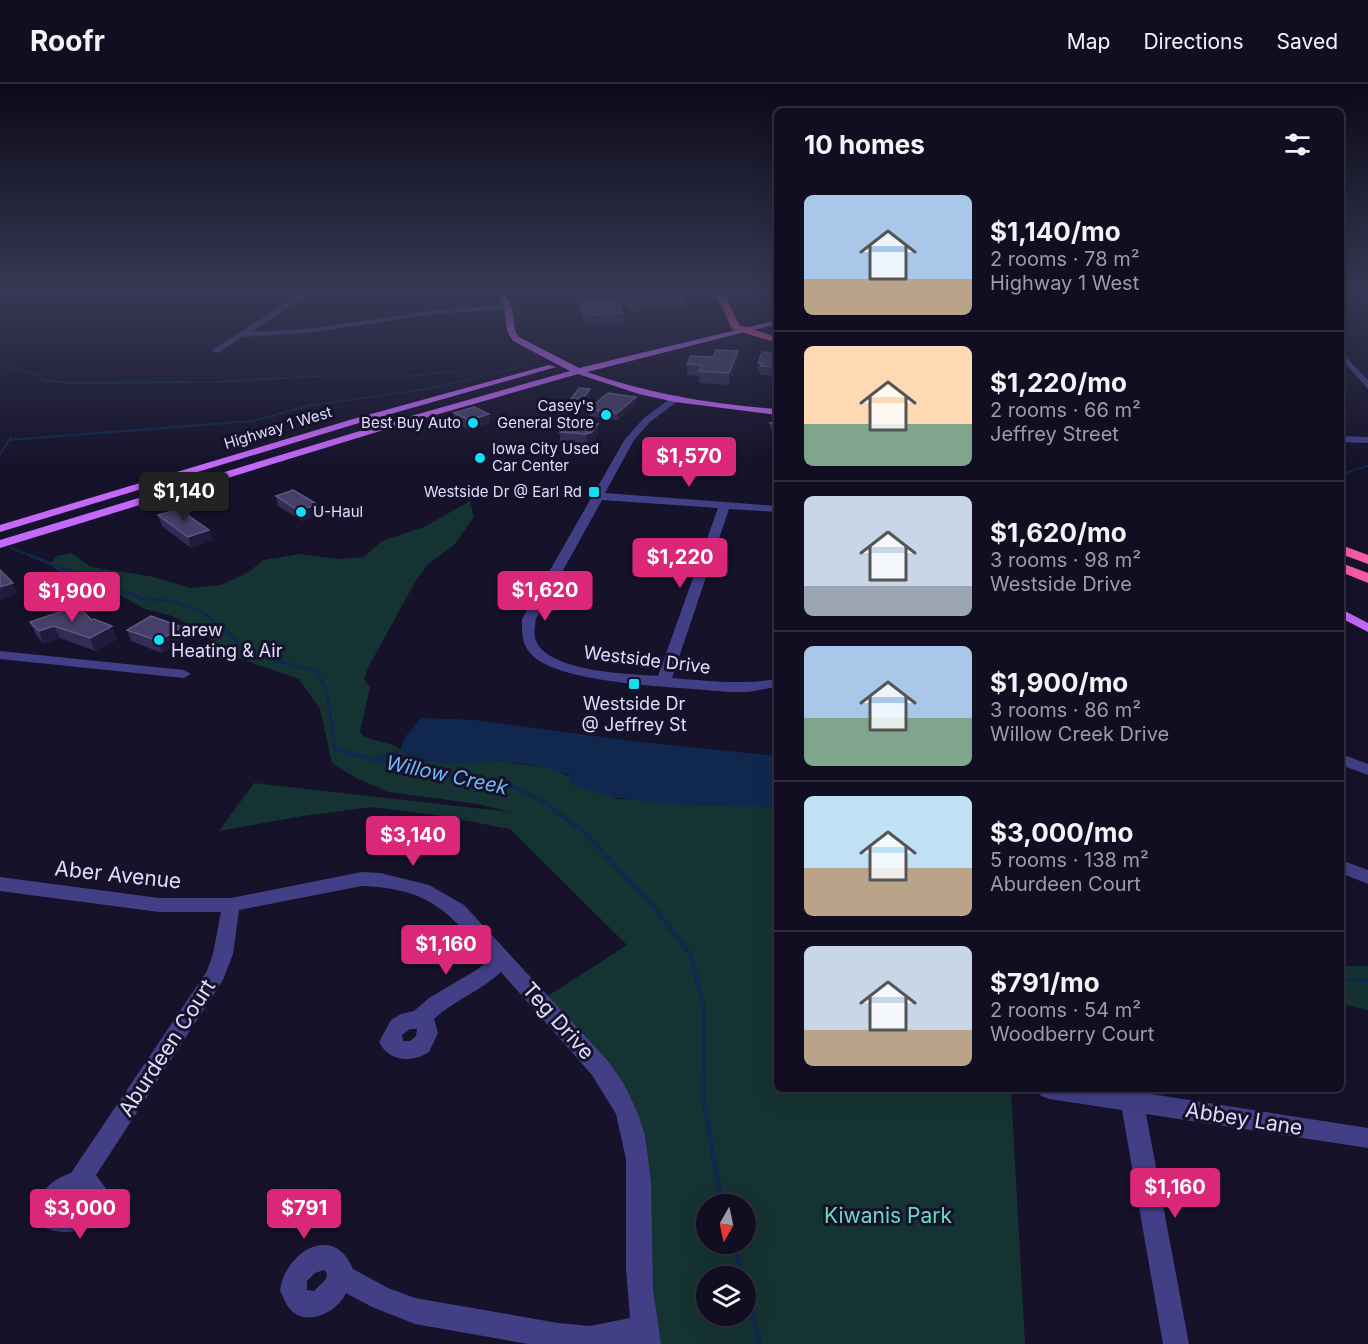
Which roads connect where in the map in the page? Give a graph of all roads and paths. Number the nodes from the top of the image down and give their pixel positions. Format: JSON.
{"nodes":[{"id":1,"x":220,"y":348,"type":"edge"},
{"id":2,"x":532,"y":348,"type":"edge"},
{"id":3,"x":540,"y":348,"type":"edge"},
{"id":4,"x":643,"y":348,"type":"edge"},
{"id":5,"x":668,"y":348,"type":"edge"},
{"id":6,"x":215,"y":351,"type":"dead end"},
{"id":7,"x":1344,"y":358,"type":"edge"},
{"id":8,"x":564,"y":364,"type":"junction"},
{"id":9,"x":577,"y":366,"type":"junction"},
{"id":10,"x":589,"y":367,"type":"junction"},
{"id":11,"x":1368,"y":386,"type":"edge"},
{"id":12,"x":675,"y":399,"type":"junction"},
{"id":13,"x":774,"y":407,"type":"edge"},
{"id":14,"x":774,"y":412,"type":"edge"},
{"id":15,"x":362,"y":419,"type":"junction"},
{"id":16,"x":377,"y":427,"type":"junction"},
{"id":17,"x":1344,"y":438,"type":"edge"},
{"id":18,"x":1368,"y":440,"type":"edge"},
{"id":19,"x":598,"y":496,"type":"junction"},
{"id":20,"x":725,"y":506,"type":"junction"},
{"id":21,"x":774,"y":510,"type":"edge"},
{"id":22,"x":48,"y":514,"type":"junction"},
{"id":23,"x":60,"y":526,"type":"junction"},
{"id":24,"x":0,"y":529,"type":"edge"},
{"id":25,"x":0,"y":544,"type":"edge"},
{"id":26,"x":1344,"y":550,"type":"edge"},
{"id":27,"x":1368,"y":560,"type":"edge"},
{"id":28,"x":1344,"y":568,"type":"edge"},
{"id":29,"x":1368,"y":579,"type":"edge"},
{"id":30,"x":1344,"y":615,"type":"edge"},
{"id":31,"x":1368,"y":628,"type":"edge"},
{"id":32,"x":0,"y":655,"type":"edge"},
{"id":33,"x":184,"y":674,"type":"dead end"},
{"id":34,"x":664,"y":681,"type":"junction"},
{"id":35,"x":774,"y":684,"type":"edge"},
{"id":36,"x":1344,"y":760,"type":"edge"},
{"id":37,"x":1368,"y":770,"type":"edge"},
{"id":38,"x":1344,"y":867,"type":"edge"},
{"id":39,"x":1368,"y":877,"type":"edge"},
{"id":40,"x":0,"y":884,"type":"edge"},
{"id":41,"x":231,"y":904,"type":"junction"},
{"id":42,"x":502,"y":960,"type":"junction"},
{"id":43,"x":419,"y":1020,"type":"dead end"},
{"id":44,"x":1070,"y":1092,"type":"edge"},
{"id":45,"x":1132,"y":1101,"type":"junction"},
{"id":46,"x":1368,"y":1138,"type":"edge"},
{"id":47,"x":79,"y":1181,"type":"dead end"},
{"id":48,"x":340,"y":1277,"type":"dead end"},
{"id":49,"x":647,"y":1336,"type":"edge"},
{"id":50,"x":1176,"y":1344,"type":"edge"}],
"edges":[{"from":1,"to":6,"type":"street"},
{"from":2,"to":8,"type":"main road"},
{"from":3,"to":9,"type":"main road"},
{"from":4,"to":9,"type":"main road","name":"Highway 1 West"},
{"from":5,"to":10,"type":"main road","name":"Highway 1 West"},
{"from":7,"to":11,"type":"street"},
{"from":8,"to":9,"type":"main road","name":"Highway 1 West"},
{"from":8,"to":15,"type":"main road","name":"Highway 1 West"},
{"from":9,"to":10,"type":"main road","name":"Highway 1 West"},
{"from":9,"to":12,"type":"main road"},
{"from":9,"to":16,"type":"main road","name":"Highway 1 West"},
{"from":10,"to":12,"type":"main road"},
{"from":12,"to":13,"type":"main road"},
{"from":12,"to":14,"type":"main road"},
{"from":12,"to":19,"type":"street","name":"Westside Drive"},
{"from":15,"to":16,"type":"main road"},
{"from":15,"to":22,"type":"main road","name":"Highway 1 West"},
{"from":16,"to":23,"type":"main road","name":"Highway 1 West"},
{"from":17,"to":18,"type":"street"},
{"from":19,"to":20,"type":"street"},
{"from":19,"to":34,"type":"street","name":"Westside Drive"},
{"from":20,"to":21,"type":"street"},
{"from":20,"to":34,"type":"street"},
{"from":22,"to":23,"type":"main road"},
{"from":22,"to":24,"type":"main road","name":"Highway 1 West"},
{"from":23,"to":25,"type":"main road","name":"Highway 1 West"},
{"from":26,"to":27,"type":"highway"},
{"from":28,"to":29,"type":"highway"},
{"from":30,"to":31,"type":"main road"},
{"from":32,"to":33,"type":"street"},
{"from":34,"to":35,"type":"street","name":"Westside Drive"},
{"from":36,"to":37,"type":"street"},
{"from":38,"to":39,"type":"street"},
{"from":40,"to":41,"type":"street","name":"Aber Avenue"},
{"from":41,"to":42,"type":"street","name":"Teg Drive"},
{"from":41,"to":47,"type":"street","name":"Aburdeen Court"},
{"from":42,"to":43,"type":"street"},
{"from":42,"to":49,"type":"street","name":"Teg Drive"},
{"from":44,"to":45,"type":"street","name":"Abbey Lane"},
{"from":45,"to":46,"type":"street","name":"Abbey Lane"},
{"from":45,"to":50,"type":"street"},
{"from":48,"to":49,"type":"street"}]}
